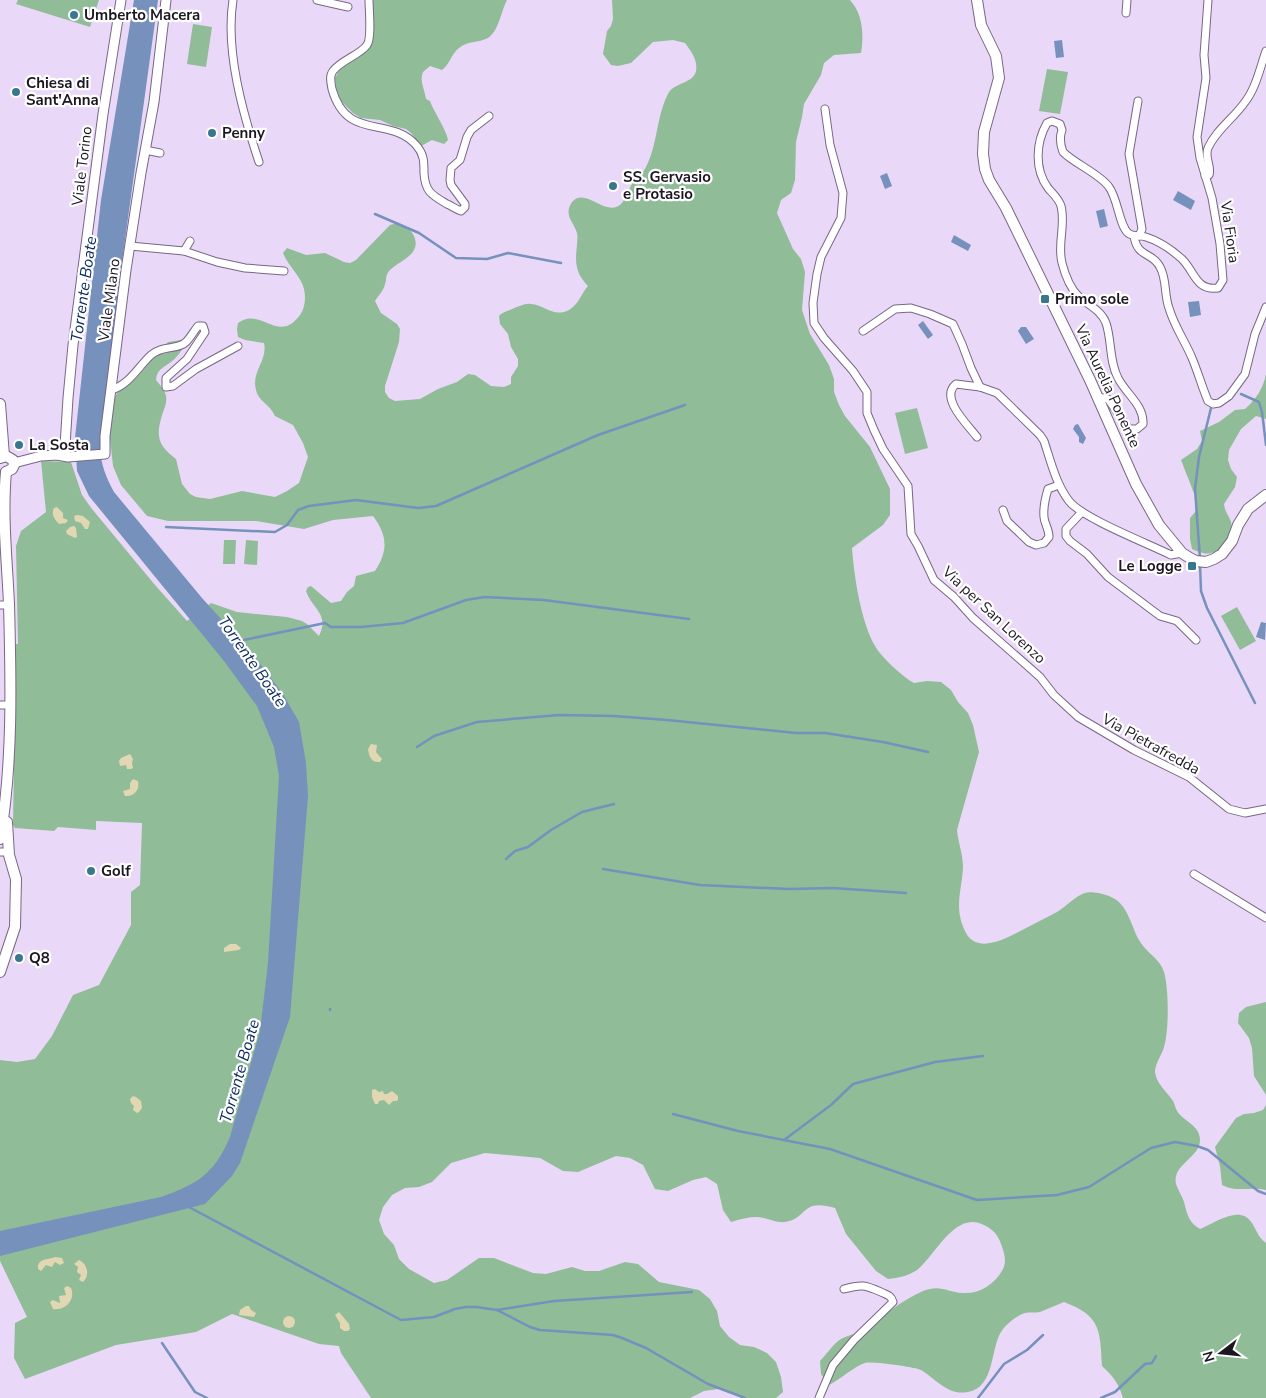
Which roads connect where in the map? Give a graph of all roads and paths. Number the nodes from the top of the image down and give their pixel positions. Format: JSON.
{"nodes":[{"id":1,"x":121,"y":0,"type":"edge"},
{"id":2,"x":166,"y":0,"type":"edge"},
{"id":3,"x":233,"y":0,"type":"edge"},
{"id":4,"x":317,"y":0,"type":"edge"},
{"id":5,"x":369,"y":0,"type":"edge"},
{"id":6,"x":977,"y":0,"type":"edge"},
{"id":7,"x":1127,"y":0,"type":"edge"},
{"id":8,"x":1208,"y":0,"type":"edge"},
{"id":9,"x":348,"y":7,"type":"dead end"},
{"id":10,"x":1126,"y":13,"type":"dead end"},
{"id":11,"x":1266,"y":51,"type":"edge"},
{"id":12,"x":1266,"y":67,"type":"edge"},
{"id":13,"x":1256,"y":78,"type":"junction"},
{"id":14,"x":1138,"y":101,"type":"dead end"},
{"id":15,"x":825,"y":109,"type":"dead end"},
{"id":16,"x":489,"y":116,"type":"dead end"},
{"id":17,"x":146,"y":150,"type":"junction"},
{"id":18,"x":160,"y":153,"type":"dead end"},
{"id":19,"x":259,"y":162,"type":"dead end"},
{"id":20,"x":1205,"y":176,"type":"junction"},
{"id":21,"x":1136,"y":236,"type":"junction"},
{"id":22,"x":190,"y":241,"type":"dead end"},
{"id":23,"x":130,"y":246,"type":"junction"},
{"id":24,"x":184,"y":251,"type":"junction"},
{"id":25,"x":284,"y":271,"type":"dead end"},
{"id":26,"x":1266,"y":307,"type":"edge"},
{"id":27,"x":863,"y":331,"type":"dead end"},
{"id":28,"x":238,"y":346,"type":"dead end"},
{"id":29,"x":980,"y":387,"type":"junction"},
{"id":30,"x":111,"y":390,"type":"junction"},
{"id":31,"x":1098,"y":397,"type":"junction"},
{"id":32,"x":0,"y":404,"type":"edge"},
{"id":33,"x":977,"y":437,"type":"dead end"},
{"id":34,"x":1,"y":441,"type":"edge"},
{"id":35,"x":67,"y":456,"type":"junction"},
{"id":36,"x":2,"y":457,"type":"edge"},
{"id":37,"x":14,"y":462,"type":"junction"},
{"id":38,"x":3,"y":471,"type":"edge"},
{"id":39,"x":1059,"y":485,"type":"junction"},
{"id":40,"x":1266,"y":495,"type":"edge"},
{"id":41,"x":2,"y":500,"type":"edge"},
{"id":42,"x":1003,"y":510,"type":"dead end"},
{"id":43,"x":1082,"y":512,"type":"junction"},
{"id":44,"x":1182,"y":553,"type":"junction"},
{"id":45,"x":4,"y":605,"type":"edge"},
{"id":46,"x":1196,"y":640,"type":"dead end"},
{"id":47,"x":5,"y":705,"type":"edge"},
{"id":48,"x":1078,"y":717,"type":"joint"},
{"id":49,"x":4,"y":777,"type":"edge"},
{"id":50,"x":6,"y":808,"type":"junction"},
{"id":51,"x":1266,"y":809,"type":"edge"},
{"id":52,"x":0,"y":839,"type":"edge"},
{"id":53,"x":5,"y":853,"type":"edge"},
{"id":54,"x":1194,"y":874,"type":"dead end"},
{"id":55,"x":1266,"y":918,"type":"edge"},
{"id":56,"x":0,"y":972,"type":"edge"},
{"id":57,"x":844,"y":1289,"type":"dead end"},
{"id":58,"x":819,"y":1398,"type":"edge"}],
"edges":[{"from":1,"to":35,"type":"street","name":"Viale Torino"},
{"from":2,"to":17,"type":"street","name":"Viale Milano"},
{"from":3,"to":19,"type":"street"},
{"from":4,"to":9,"type":"street"},
{"from":5,"to":16,"type":"street"},
{"from":6,"to":31,"type":"main road","name":"Via Aurelia Ponente"},
{"from":7,"to":10,"type":"street"},
{"from":8,"to":20,"type":"street","name":"Via Fioria"},
{"from":11,"to":13,"type":"street"},
{"from":12,"to":13,"type":"street"},
{"from":13,"to":20,"type":"street"},
{"from":14,"to":21,"type":"street"},
{"from":15,"to":48,"type":"street","name":"Via per San Lorenzo"},
{"from":17,"to":18,"type":"street"},
{"from":17,"to":23,"type":"street","name":"Viale Milano"},
{"from":20,"to":21,"type":"street","name":"Via Fioria"},
{"from":21,"to":26,"type":"street"},
{"from":21,"to":31,"type":"street"},
{"from":22,"to":24,"type":"street"},
{"from":23,"to":24,"type":"street"},
{"from":23,"to":30,"type":"street","name":"Viale Milano"},
{"from":24,"to":25,"type":"street"},
{"from":27,"to":29,"type":"street"},
{"from":28,"to":30,"type":"street"},
{"from":29,"to":33,"type":"street"},
{"from":29,"to":39,"type":"street"},
{"from":30,"to":35,"type":"street","name":"Viale Milano"},
{"from":31,"to":44,"type":"main road","name":"Via Aurelia Ponente"},
{"from":32,"to":34,"type":"main road"},
{"from":34,"to":36,"type":"main road"},
{"from":35,"to":37,"type":"street"},
{"from":36,"to":37,"type":"main road"},
{"from":37,"to":38,"type":"main road"},
{"from":38,"to":41,"type":"main road"},
{"from":39,"to":42,"type":"street"},
{"from":39,"to":43,"type":"street"},
{"from":40,"to":44,"type":"main road"},
{"from":41,"to":45,"type":"main road"},
{"from":43,"to":44,"type":"street"},
{"from":43,"to":46,"type":"street"},
{"from":45,"to":47,"type":"main road"},
{"from":47,"to":49,"type":"main road"},
{"from":48,"to":51,"type":"street","name":"Via Pietrafredda"},
{"from":49,"to":50,"type":"main road"},
{"from":50,"to":52,"type":"main road"},
{"from":50,"to":53,"type":"main road"},
{"from":53,"to":56,"type":"main road"},
{"from":54,"to":55,"type":"street"},
{"from":57,"to":58,"type":"street"}]}
